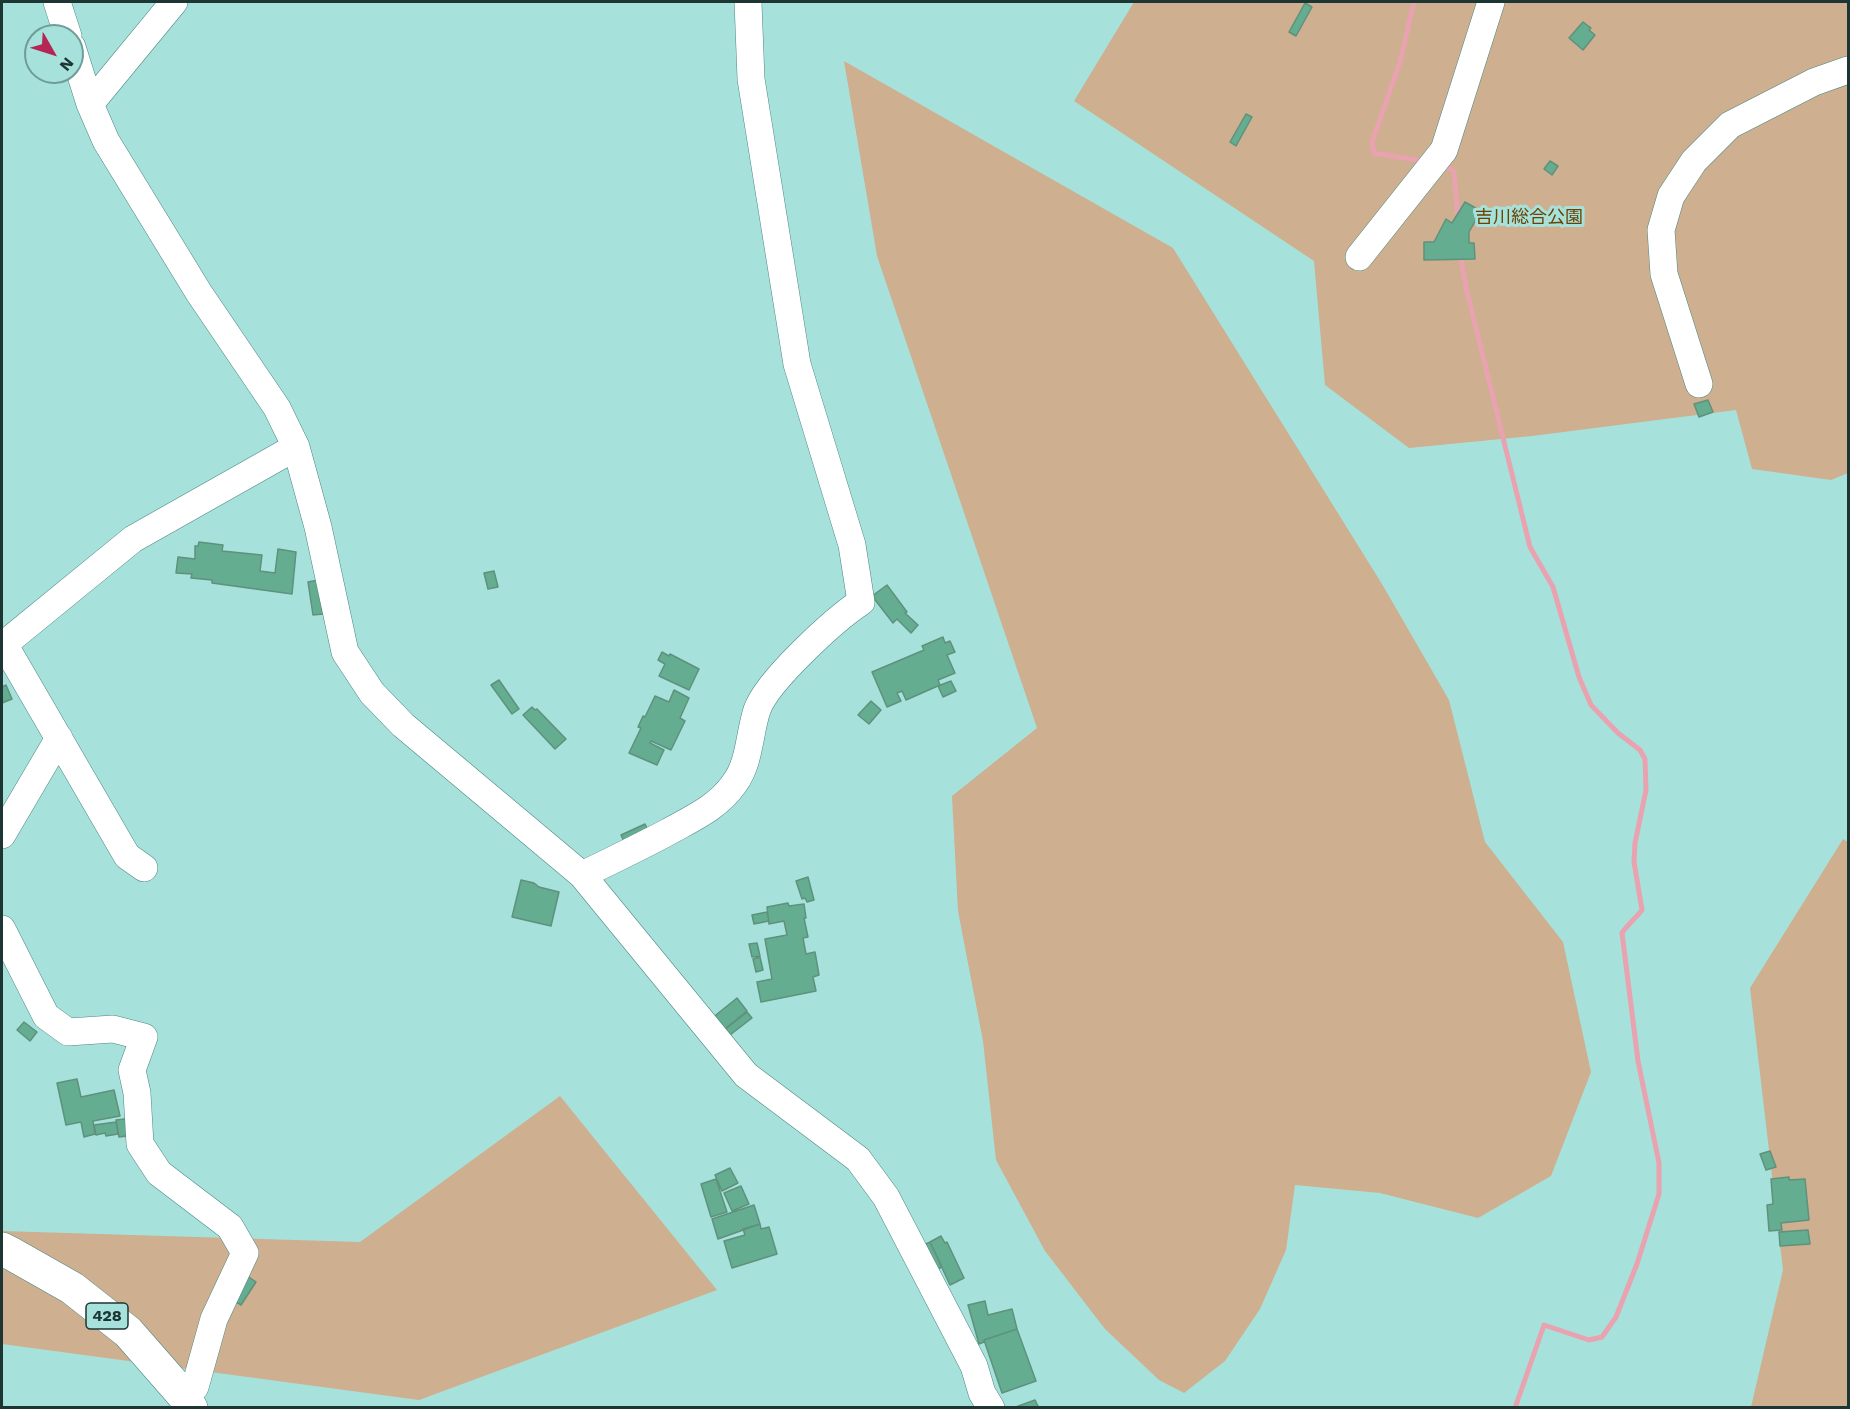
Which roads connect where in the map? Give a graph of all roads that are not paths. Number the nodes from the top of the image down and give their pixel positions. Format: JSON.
{"nodes":[{"id":1,"x":57,"y":2,"type":"edge"},
{"id":2,"x":174,"y":2,"type":"edge"},
{"id":3,"x":748,"y":2,"type":"edge"},
{"id":4,"x":1491,"y":2,"type":"edge"},
{"id":5,"x":64,"y":24,"type":"edge"},
{"id":6,"x":1848,"y":70,"type":"edge"},
{"id":7,"x":84,"y":84,"type":"edge"},
{"id":8,"x":90,"y":104,"type":"junction"},
{"id":9,"x":1359,"y":257,"type":"dead end"},
{"id":10,"x":1699,"y":384,"type":"dead end"},
{"id":11,"x":296,"y":447,"type":"junction"},
{"id":12,"x":3,"y":645,"type":"edge"},
{"id":13,"x":58,"y":738,"type":"junction"},
{"id":14,"x":2,"y":835,"type":"edge"},
{"id":15,"x":144,"y":868,"type":"dead end"},
{"id":16,"x":582,"y":875,"type":"junction"},
{"id":17,"x":2,"y":929,"type":"edge"},
{"id":18,"x":2,"y":1250,"type":"edge"},
{"id":19,"x":188,"y":1402,"type":"edge"},
{"id":20,"x":991,"y":1407,"type":"edge"}],
"edges":[{"from":1,"to":5,"type":"street"},
{"from":2,"to":8,"type":"street"},
{"from":3,"to":16,"type":"street"},
{"from":4,"to":9,"type":"street"},
{"from":6,"to":10,"type":"street"},
{"from":7,"to":8,"type":"street"},
{"from":8,"to":11,"type":"street"},
{"from":11,"to":12,"type":"street"},
{"from":11,"to":16,"type":"street"},
{"from":12,"to":13,"type":"street"},
{"from":13,"to":14,"type":"street"},
{"from":13,"to":15,"type":"street"},
{"from":16,"to":20,"type":"street"},
{"from":17,"to":19,"type":"street"},
{"from":18,"to":19,"type":"highway","number":"428"}]}
